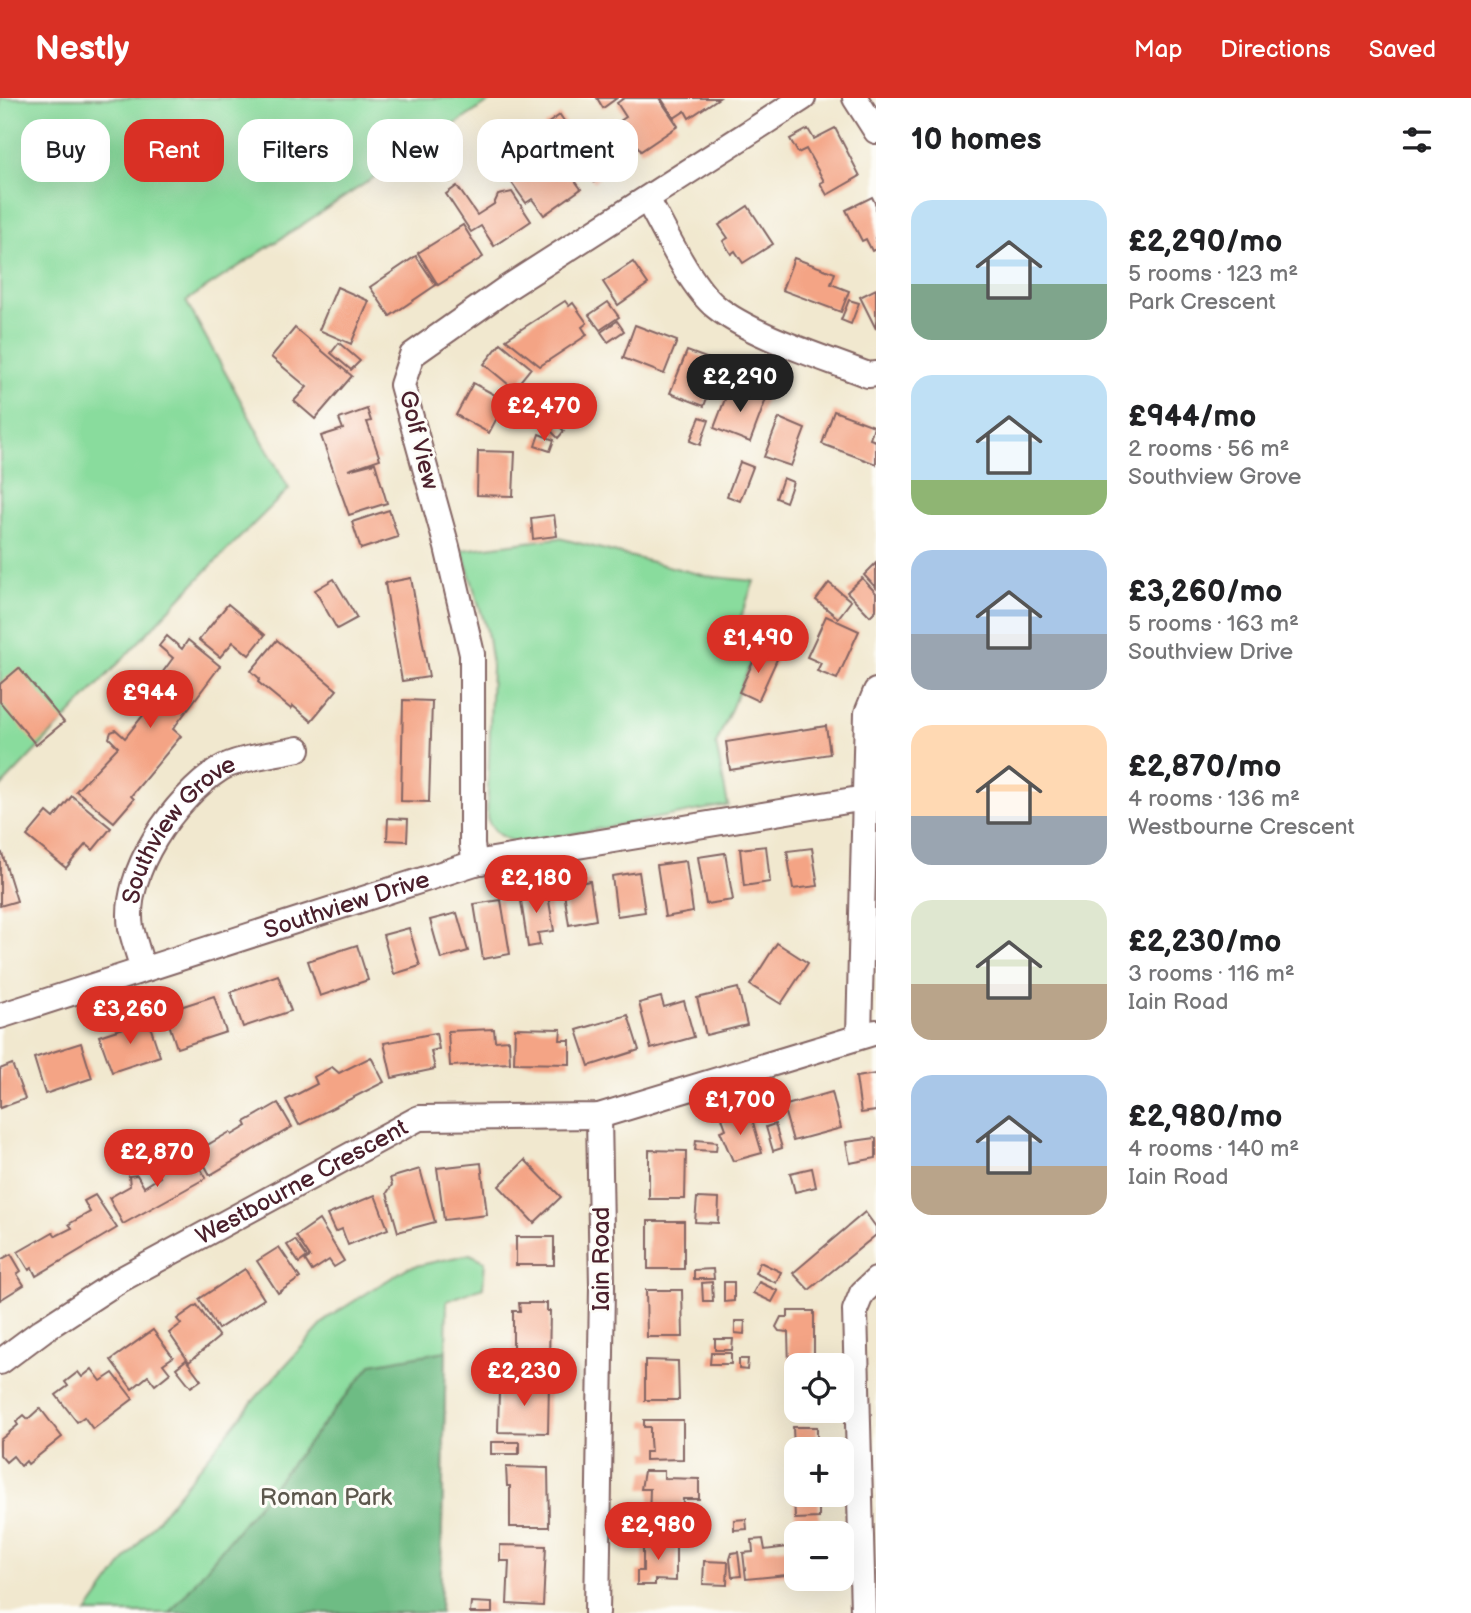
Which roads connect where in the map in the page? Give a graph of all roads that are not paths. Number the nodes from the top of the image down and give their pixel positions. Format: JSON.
{"nodes":[{"id":1,"x":803,"y":98,"type":"edge"},
{"id":2,"x":855,"y":98,"type":"edge"},
{"id":3,"x":876,"y":131,"type":"edge"},
{"id":4,"x":647,"y":199,"type":"junction"},
{"id":5,"x":876,"y":374,"type":"edge"},
{"id":6,"x":876,"y":691,"type":"edge"},
{"id":7,"x":298,"y":749,"type":"dead end"},
{"id":8,"x":865,"y":799,"type":"junction"},
{"id":9,"x":475,"y":863,"type":"junction"},
{"id":10,"x":143,"y":969,"type":"junction"},
{"id":11,"x":0,"y":1016,"type":"edge"},
{"id":12,"x":868,"y":1034,"type":"edge"},
{"id":13,"x":599,"y":1116,"type":"junction"},
{"id":14,"x":876,"y":1280,"type":"edge"},
{"id":15,"x":0,"y":1362,"type":"edge"},
{"id":16,"x":876,"y":1611,"type":"edge"},
{"id":17,"x":863,"y":1612,"type":"edge"},
{"id":18,"x":597,"y":1613,"type":"edge"},
{"id":19,"x":852,"y":1613,"type":"edge"}],
"edges":[{"from":1,"to":4,"type":"street","name":"Golf View"},
{"from":2,"to":3,"type":"street"},
{"from":4,"to":5,"type":"street"},
{"from":4,"to":9,"type":"street","name":"Golf View"},
{"from":6,"to":8,"type":"street"},
{"from":7,"to":10,"type":"street","name":"Southview Grove"},
{"from":8,"to":9,"type":"street","name":"Southview Drive"},
{"from":8,"to":12,"type":"street"},
{"from":9,"to":10,"type":"street","name":"Southview Drive"},
{"from":10,"to":11,"type":"street","name":"Southview Drive"},
{"from":12,"to":13,"type":"street","name":"Westbourne Crescent"},
{"from":13,"to":15,"type":"street","name":"Westbourne Crescent"},
{"from":13,"to":18,"type":"street","name":"Iain Road"},
{"from":14,"to":17,"type":"street"},
{"from":16,"to":17,"type":"street"},
{"from":17,"to":19,"type":"street"}]}
